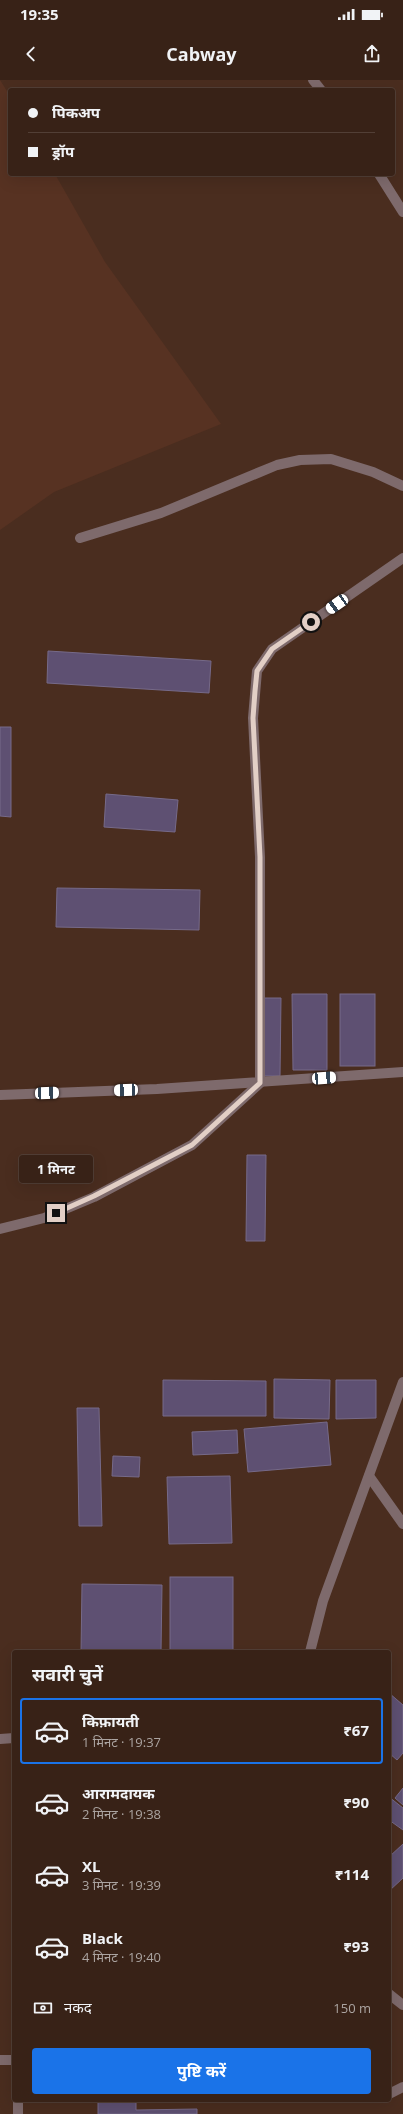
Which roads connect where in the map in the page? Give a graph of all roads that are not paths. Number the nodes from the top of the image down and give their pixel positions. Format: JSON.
{"nodes":[{"id":1,"x":313,"y":80,"type":"edge"},
{"id":2,"x":319,"y":88,"type":"edge"},
{"id":3,"x":380,"y":176,"type":"edge"},
{"id":4,"x":403,"y":212,"type":"edge"},
{"id":5,"x":403,"y":486,"type":"edge"},
{"id":6,"x":80,"y":538,"type":"dead end"},
{"id":7,"x":403,"y":558,"type":"edge"},
{"id":8,"x":403,"y":1072,"type":"edge"},
{"id":9,"x":260,"y":1083,"type":"junction"},
{"id":10,"x":0,"y":1095,"type":"edge"},
{"id":11,"x":0,"y":1229,"type":"edge"},
{"id":12,"x":403,"y":1382,"type":"edge"},
{"id":13,"x":369,"y":1476,"type":"junction"},
{"id":14,"x":403,"y":1524,"type":"edge"},
{"id":15,"x":311,"y":1650,"type":"edge"},
{"id":16,"x":12,"y":1738,"type":"edge"},
{"id":17,"x":0,"y":1739,"type":"edge"},
{"id":18,"x":391,"y":1996,"type":"edge"},
{"id":19,"x":403,"y":2005,"type":"edge"},
{"id":20,"x":0,"y":2060,"type":"edge"},
{"id":21,"x":12,"y":2060,"type":"edge"},
{"id":22,"x":403,"y":2087,"type":"edge"},
{"id":23,"x":391,"y":2093,"type":"edge"},
{"id":24,"x":18,"y":2102,"type":"edge"},
{"id":25,"x":18,"y":2114,"type":"edge"}],
"edges":[{"from":1,"to":2,"type":"street"},
{"from":3,"to":4,"type":"street"},
{"from":5,"to":6,"type":"street"},
{"from":7,"to":9,"type":"street"},
{"from":8,"to":9,"type":"street"},
{"from":9,"to":10,"type":"street"},
{"from":9,"to":11,"type":"street"},
{"from":12,"to":13,"type":"street"},
{"from":13,"to":14,"type":"street"},
{"from":13,"to":15,"type":"street"},
{"from":16,"to":17,"type":"street"},
{"from":18,"to":19,"type":"street"},
{"from":20,"to":21,"type":"street"},
{"from":22,"to":23,"type":"street"},
{"from":24,"to":25,"type":"street"}]}
